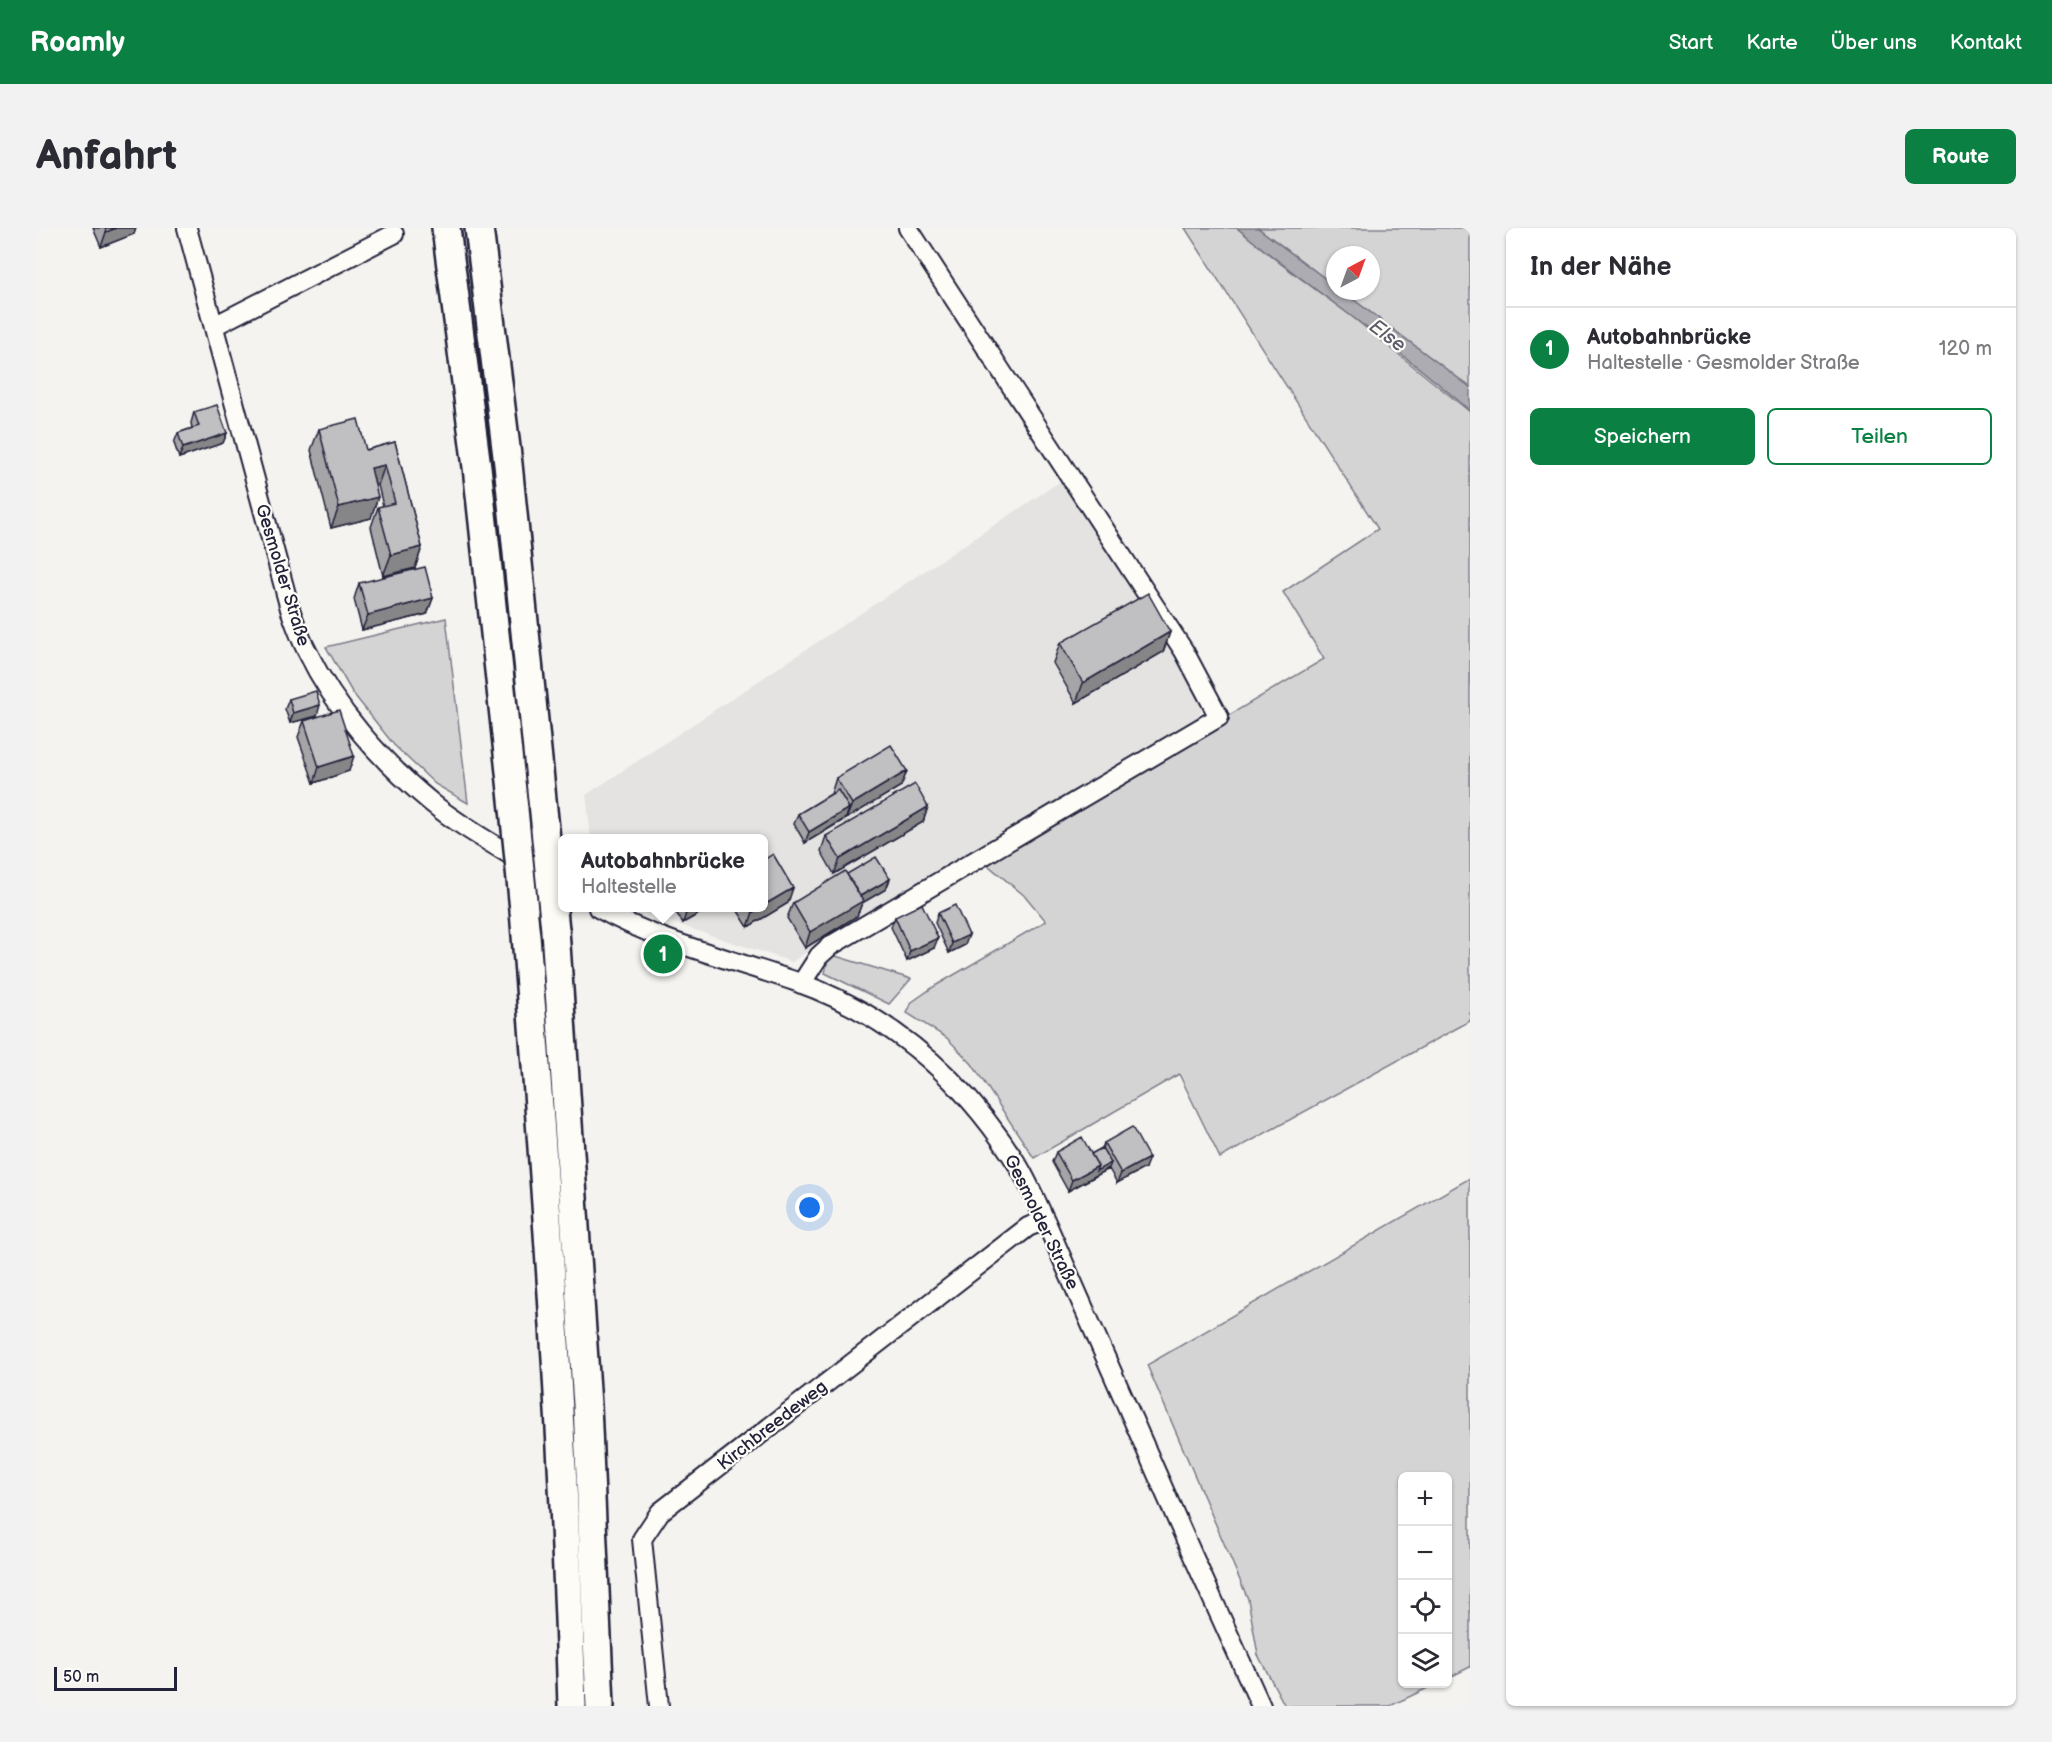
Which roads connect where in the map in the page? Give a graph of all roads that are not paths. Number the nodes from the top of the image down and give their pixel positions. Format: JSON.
{"nodes":[{"id":1,"x":187,"y":228,"type":"edge"},
{"id":2,"x":446,"y":228,"type":"edge"},
{"id":3,"x":479,"y":228,"type":"edge"},
{"id":4,"x":908,"y":228,"type":"edge"},
{"id":5,"x":394,"y":234,"type":"dead end"},
{"id":6,"x":213,"y":326,"type":"junction"},
{"id":7,"x":558,"y":884,"type":"edge"},
{"id":8,"x":606,"y":912,"type":"edge"},
{"id":9,"x":801,"y":984,"type":"junction"},
{"id":10,"x":1045,"y":1220,"type":"junction"},
{"id":11,"x":572,"y":1706,"type":"edge"},
{"id":12,"x":600,"y":1706,"type":"edge"},
{"id":13,"x":659,"y":1706,"type":"edge"},
{"id":14,"x":1261,"y":1706,"type":"edge"}],
"edges":[{"from":1,"to":6,"type":"street","name":"Gesmolder Straße"},
{"from":2,"to":11,"type":"highway","bridge":true},
{"from":3,"to":12,"type":"highway","bridge":true},
{"from":4,"to":9,"type":"street"},
{"from":5,"to":6,"type":"street"},
{"from":6,"to":7,"type":"street","name":"Gesmolder Straße"},
{"from":8,"to":9,"type":"street","name":"Gesmolder Straße"},
{"from":9,"to":10,"type":"street","name":"Gesmolder Straße"},
{"from":10,"to":13,"type":"street","name":"Kirchbreedeweg"},
{"from":10,"to":14,"type":"street","name":"Gesmolder Straße"}]}
